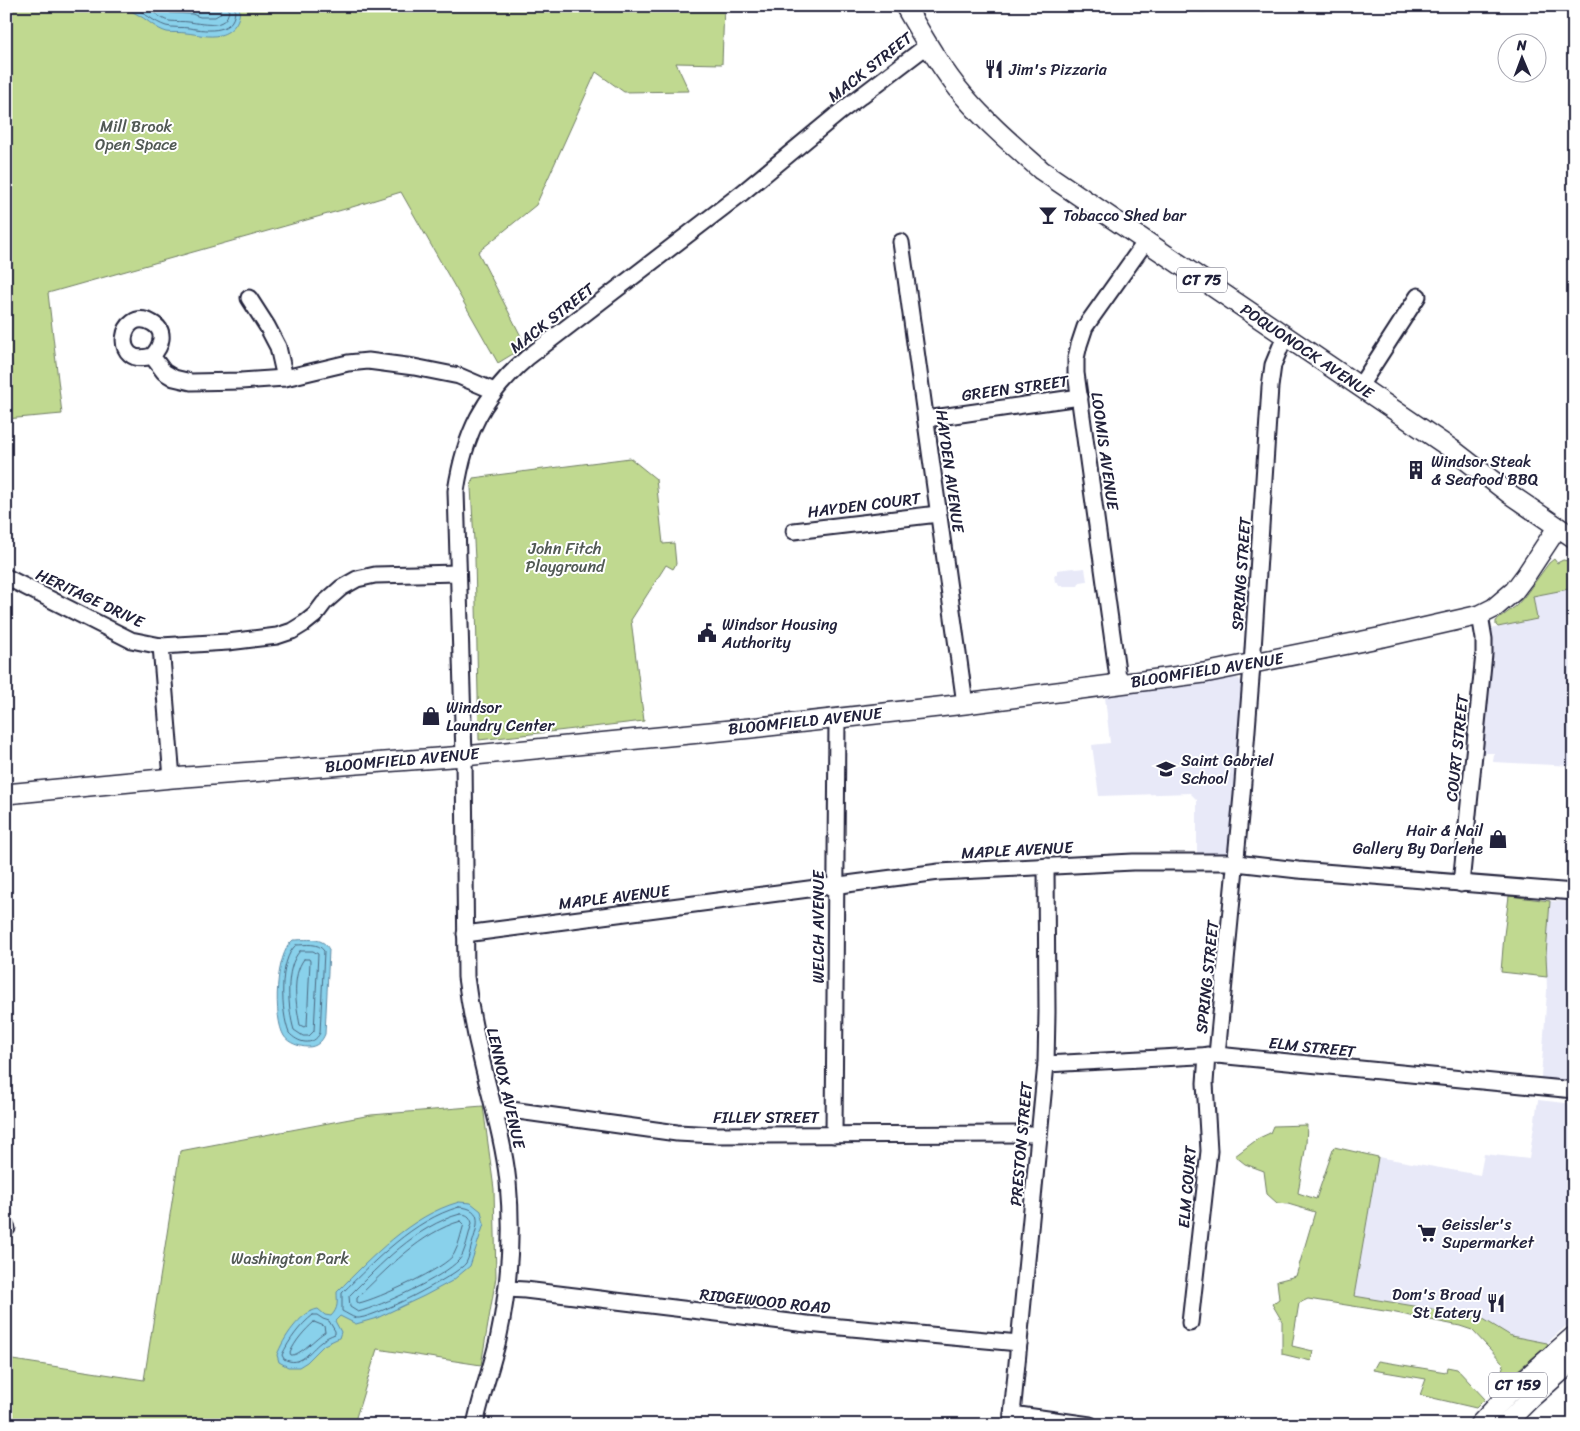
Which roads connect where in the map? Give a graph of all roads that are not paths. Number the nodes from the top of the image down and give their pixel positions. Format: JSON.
{"nodes":[{"id":1,"x":906,"y":6,"type":"edge"},
{"id":2,"x":928,"y":45,"type":"junction"},
{"id":3,"x":1146,"y":241,"type":"junction"},
{"id":4,"x":901,"y":242,"type":"dead end"},
{"id":5,"x":1418,"y":296,"type":"dead end"},
{"id":6,"x":249,"y":298,"type":"dead end"},
{"id":7,"x":1285,"y":336,"type":"junction"},
{"id":8,"x":152,"y":356,"type":"dead end"},
{"id":9,"x":286,"y":378,"type":"junction"},
{"id":10,"x":1360,"y":386,"type":"junction"},
{"id":11,"x":494,"y":392,"type":"junction"},
{"id":12,"x":1080,"y":397,"type":"junction"},
{"id":13,"x":926,"y":419,"type":"junction"},
{"id":14,"x":938,"y":514,"type":"junction"},
{"id":15,"x":1557,"y":528,"type":"junction"},
{"id":16,"x":794,"y":531,"type":"dead end"},
{"id":17,"x":1574,"y":538,"type":"edge"},
{"id":18,"x":458,"y":573,"type":"junction"},
{"id":19,"x":6,"y":577,"type":"edge"},
{"id":20,"x":1480,"y":615,"type":"junction"},
{"id":21,"x":161,"y":646,"type":"junction"},
{"id":22,"x":1252,"y":664,"type":"junction"},
{"id":23,"x":1120,"y":685,"type":"junction"},
{"id":24,"x":965,"y":704,"type":"junction"},
{"id":25,"x":837,"y":718,"type":"junction"},
{"id":26,"x":464,"y":756,"type":"junction"},
{"id":27,"x":172,"y":778,"type":"junction"},
{"id":28,"x":6,"y":794,"type":"edge"},
{"id":29,"x":1236,"y":863,"type":"junction"},
{"id":30,"x":1046,"y":866,"type":"junction"},
{"id":31,"x":1461,"y":884,"type":"junction"},
{"id":32,"x":836,"y":886,"type":"junction"},
{"id":33,"x":1574,"y":892,"type":"edge"},
{"id":34,"x":465,"y":934,"type":"junction"},
{"id":35,"x":1212,"y":1055,"type":"junction"},
{"id":36,"x":1046,"y":1064,"type":"junction"},
{"id":37,"x":1574,"y":1090,"type":"edge"},
{"id":38,"x":495,"y":1112,"type":"junction"},
{"id":39,"x":1039,"y":1134,"type":"junction"},
{"id":40,"x":834,"y":1135,"type":"junction"},
{"id":41,"x":507,"y":1289,"type":"junction"},
{"id":42,"x":1190,"y":1322,"type":"dead end"},
{"id":43,"x":1019,"y":1343,"type":"junction"},
{"id":44,"x":1570,"y":1355,"type":"edge"},
{"id":45,"x":1012,"y":1419,"type":"edge"},
{"id":46,"x":475,"y":1425,"type":"edge"},
{"id":47,"x":1090,"y":1425,"type":"edge"},
{"id":48,"x":1479,"y":1425,"type":"edge"},
{"id":49,"x":1504,"y":1425,"type":"edge"}],
"edges":[{"from":1,"to":2,"type":"main road","name":"POQUONOCK AVENUE","number":"CT 75"},
{"from":2,"to":3,"type":"main road","name":"POQUONOCK AVENUE","number":"CT 75"},
{"from":2,"to":11,"type":"street","name":"MACK STREET"},
{"from":3,"to":7,"type":"main road","name":"POQUONOCK AVENUE","number":"CT 75"},
{"from":3,"to":12,"type":"street","name":"LOOMIS AVENUE"},
{"from":4,"to":13,"type":"street","name":"HAYDEN AVENUE"},
{"from":5,"to":10,"type":"street"},
{"from":6,"to":9,"type":"street"},
{"from":7,"to":10,"type":"main road","name":"POQUONOCK AVENUE","number":"CT 75"},
{"from":7,"to":22,"type":"street","name":"SPRING STREET"},
{"from":8,"to":9,"type":"street"},
{"from":9,"to":11,"type":"street"},
{"from":10,"to":15,"type":"main road","name":"POQUONOCK AVENUE","number":"CT 75"},
{"from":11,"to":18,"type":"street","name":"MACK STREET"},
{"from":12,"to":13,"type":"street","name":"GREEN STREET"},
{"from":12,"to":23,"type":"street","name":"LOOMIS AVENUE"},
{"from":13,"to":14,"type":"street","name":"HAYDEN AVENUE"},
{"from":14,"to":16,"type":"street","name":"HAYDEN COURT"},
{"from":14,"to":24,"type":"street","name":"HAYDEN AVENUE"},
{"from":15,"to":17,"type":"main road","name":"POQUONOCK AVENUE","number":"CT 75"},
{"from":15,"to":20,"type":"main road","name":"BLOOMFIELD AVENUE"},
{"from":18,"to":21,"type":"street","name":"HERITAGE DRIVE"},
{"from":18,"to":26,"type":"street","name":"MACK STREET"},
{"from":19,"to":21,"type":"street","name":"HERITAGE DRIVE"},
{"from":20,"to":22,"type":"main road","name":"BLOOMFIELD AVENUE"},
{"from":20,"to":31,"type":"street","name":"COURT STREET"},
{"from":21,"to":27,"type":"street"},
{"from":22,"to":23,"type":"main road","name":"BLOOMFIELD AVENUE"},
{"from":22,"to":29,"type":"street","name":"SPRING STREET"},
{"from":23,"to":24,"type":"main road","name":"BLOOMFIELD AVENUE"},
{"from":24,"to":25,"type":"main road","name":"BLOOMFIELD AVENUE"},
{"from":25,"to":26,"type":"main road","name":"BLOOMFIELD AVENUE"},
{"from":25,"to":32,"type":"street","name":"WELCH AVENUE"},
{"from":26,"to":27,"type":"main road","name":"BLOOMFIELD AVENUE"},
{"from":26,"to":34,"type":"street","name":"LENNOX AVENUE"},
{"from":27,"to":28,"type":"main road","name":"BLOOMFIELD AVENUE"},
{"from":29,"to":30,"type":"street","name":"MAPLE AVENUE"},
{"from":29,"to":31,"type":"street","name":"MAPLE AVENUE"},
{"from":29,"to":35,"type":"street","name":"SPRING STREET"},
{"from":30,"to":32,"type":"street","name":"MAPLE AVENUE"},
{"from":30,"to":36,"type":"street","name":"PRESTON STREET"},
{"from":31,"to":33,"type":"street","name":"MAPLE AVENUE"},
{"from":32,"to":34,"type":"street","name":"MAPLE AVENUE"},
{"from":32,"to":40,"type":"street","name":"WELCH AVENUE"},
{"from":34,"to":38,"type":"street","name":"LENNOX AVENUE"},
{"from":35,"to":36,"type":"street","name":"ELM STREET"},
{"from":35,"to":37,"type":"street","name":"ELM STREET"},
{"from":35,"to":42,"type":"street","name":"ELM COURT"},
{"from":36,"to":39,"type":"street","name":"PRESTON STREET"},
{"from":38,"to":40,"type":"street","name":"FILLEY STREET"},
{"from":38,"to":41,"type":"street","name":"LENNOX AVENUE"},
{"from":39,"to":40,"type":"street","name":"FILLEY STREET"},
{"from":39,"to":43,"type":"street","name":"PRESTON STREET"},
{"from":41,"to":43,"type":"street","name":"RIDGEWOOD ROAD"},
{"from":41,"to":46,"type":"street","name":"LENNOX AVENUE"},
{"from":43,"to":45,"type":"street","name":"PRESTON STREET"},
{"from":44,"to":48,"type":"main road","number":"CT 159"},
{"from":44,"to":49,"type":"main road","number":"CT 159"},
{"from":45,"to":47,"type":"street"}]}
